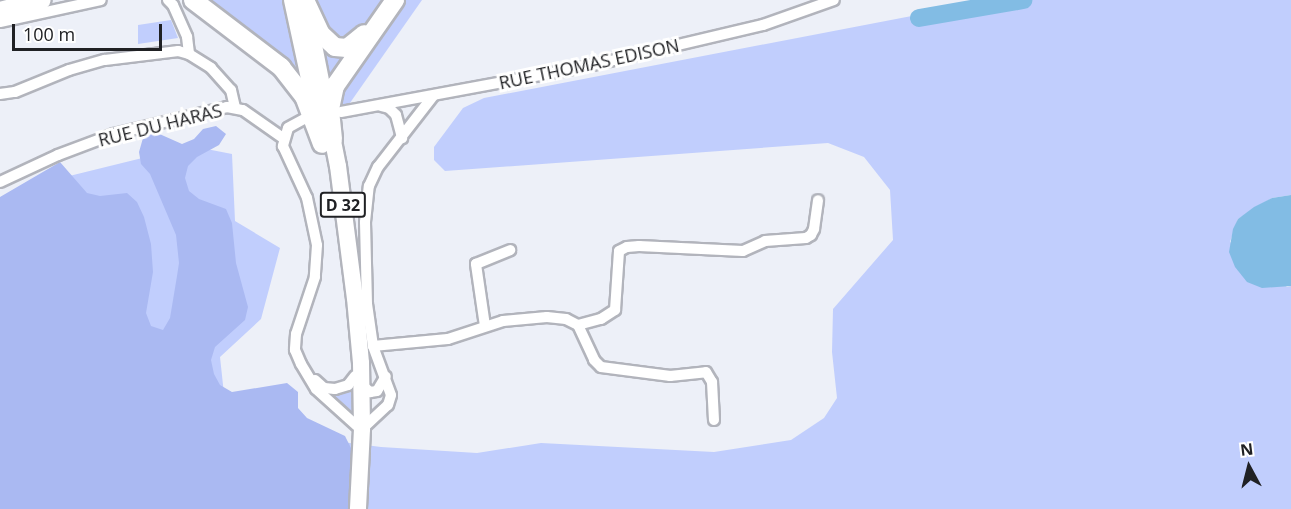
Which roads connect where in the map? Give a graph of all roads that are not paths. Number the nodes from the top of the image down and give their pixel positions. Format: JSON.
{"nodes":[{"id":1,"x":16,"y":0,"type":"edge"},
{"id":2,"x":42,"y":0,"type":"edge"},
{"id":3,"x":101,"y":0,"type":"edge"},
{"id":4,"x":168,"y":0,"type":"edge"},
{"id":5,"x":193,"y":0,"type":"edge"},
{"id":6,"x":292,"y":0,"type":"edge"},
{"id":7,"x":305,"y":0,"type":"edge"},
{"id":8,"x":386,"y":0,"type":"edge"},
{"id":9,"x":395,"y":0,"type":"edge"},
{"id":10,"x":834,"y":0,"type":"edge"},
{"id":11,"x":0,"y":5,"type":"edge"},
{"id":12,"x":0,"y":11,"type":"edge"},
{"id":13,"x":0,"y":22,"type":"edge"},
{"id":14,"x":189,"y":54,"type":"junction"},
{"id":15,"x":0,"y":94,"type":"edge"},
{"id":16,"x":433,"y":96,"type":"junction"},
{"id":17,"x":374,"y":106,"type":"junction"},
{"id":18,"x":235,"y":107,"type":"junction"},
{"id":19,"x":340,"y":112,"type":"dead end"},
{"id":20,"x":304,"y":119,"type":"dead end"},
{"id":21,"x":283,"y":138,"type":"junction"},
{"id":22,"x":402,"y":138,"type":"junction"},
{"id":23,"x":328,"y":142,"type":"junction"},
{"id":24,"x":0,"y":182,"type":"edge"},
{"id":25,"x":818,"y":200,"type":"dead end"},
{"id":26,"x":510,"y":250,"type":"dead end"},
{"id":27,"x":578,"y":325,"type":"junction"},
{"id":28,"x":485,"y":326,"type":"junction"},
{"id":29,"x":362,"y":347,"type":"junction"},
{"id":30,"x":305,"y":370,"type":"junction"},
{"id":31,"x":386,"y":376,"type":"junction"},
{"id":32,"x":358,"y":380,"type":"junction"},
{"id":33,"x":714,"y":420,"type":"dead end"},
{"id":34,"x":359,"y":428,"type":"junction"},
{"id":35,"x":358,"y":509,"type":"edge"}],
"edges":[{"from":1,"to":11,"type":"highway"},
{"from":2,"to":12,"type":"highway"},
{"from":3,"to":13,"type":"street"},
{"from":4,"to":14,"type":"street"},
{"from":5,"to":23,"type":"highway"},
{"from":6,"to":23,"type":"main road","number":"D 32"},
{"from":7,"to":8,"type":"highway"},
{"from":7,"to":23,"type":"main road","number":"D 32"},
{"from":9,"to":23,"type":"highway"},
{"from":10,"to":16,"type":"street","name":"RUE THOMAS EDISON"},
{"from":14,"to":15,"type":"street"},
{"from":14,"to":18,"type":"street"},
{"from":16,"to":17,"type":"street","name":"RUE THOMAS EDISON"},
{"from":16,"to":22,"type":"street"},
{"from":17,"to":19,"type":"street","name":"RUE THOMAS EDISON"},
{"from":17,"to":22,"type":"street"},
{"from":18,"to":21,"type":"street","name":"RUE DU HARAS"},
{"from":18,"to":24,"type":"street","name":"RUE DU HARAS"},
{"from":20,"to":21,"type":"street"},
{"from":21,"to":30,"type":"street"},
{"from":22,"to":29,"type":"street"},
{"from":23,"to":29,"type":"main road","number":"D 32"},
{"from":25,"to":27,"type":"street"},
{"from":26,"to":28,"type":"street"},
{"from":27,"to":28,"type":"street"},
{"from":27,"to":33,"type":"street"},
{"from":28,"to":29,"type":"street"},
{"from":29,"to":31,"type":"street"},
{"from":29,"to":32,"type":"main road","number":"D 32"},
{"from":30,"to":32,"type":"street"},
{"from":30,"to":34,"type":"street"},
{"from":31,"to":32,"type":"street"},
{"from":31,"to":34,"type":"street"},
{"from":32,"to":34,"type":"main road","number":"D 32"},
{"from":34,"to":35,"type":"main road","number":"D 32"}]}
